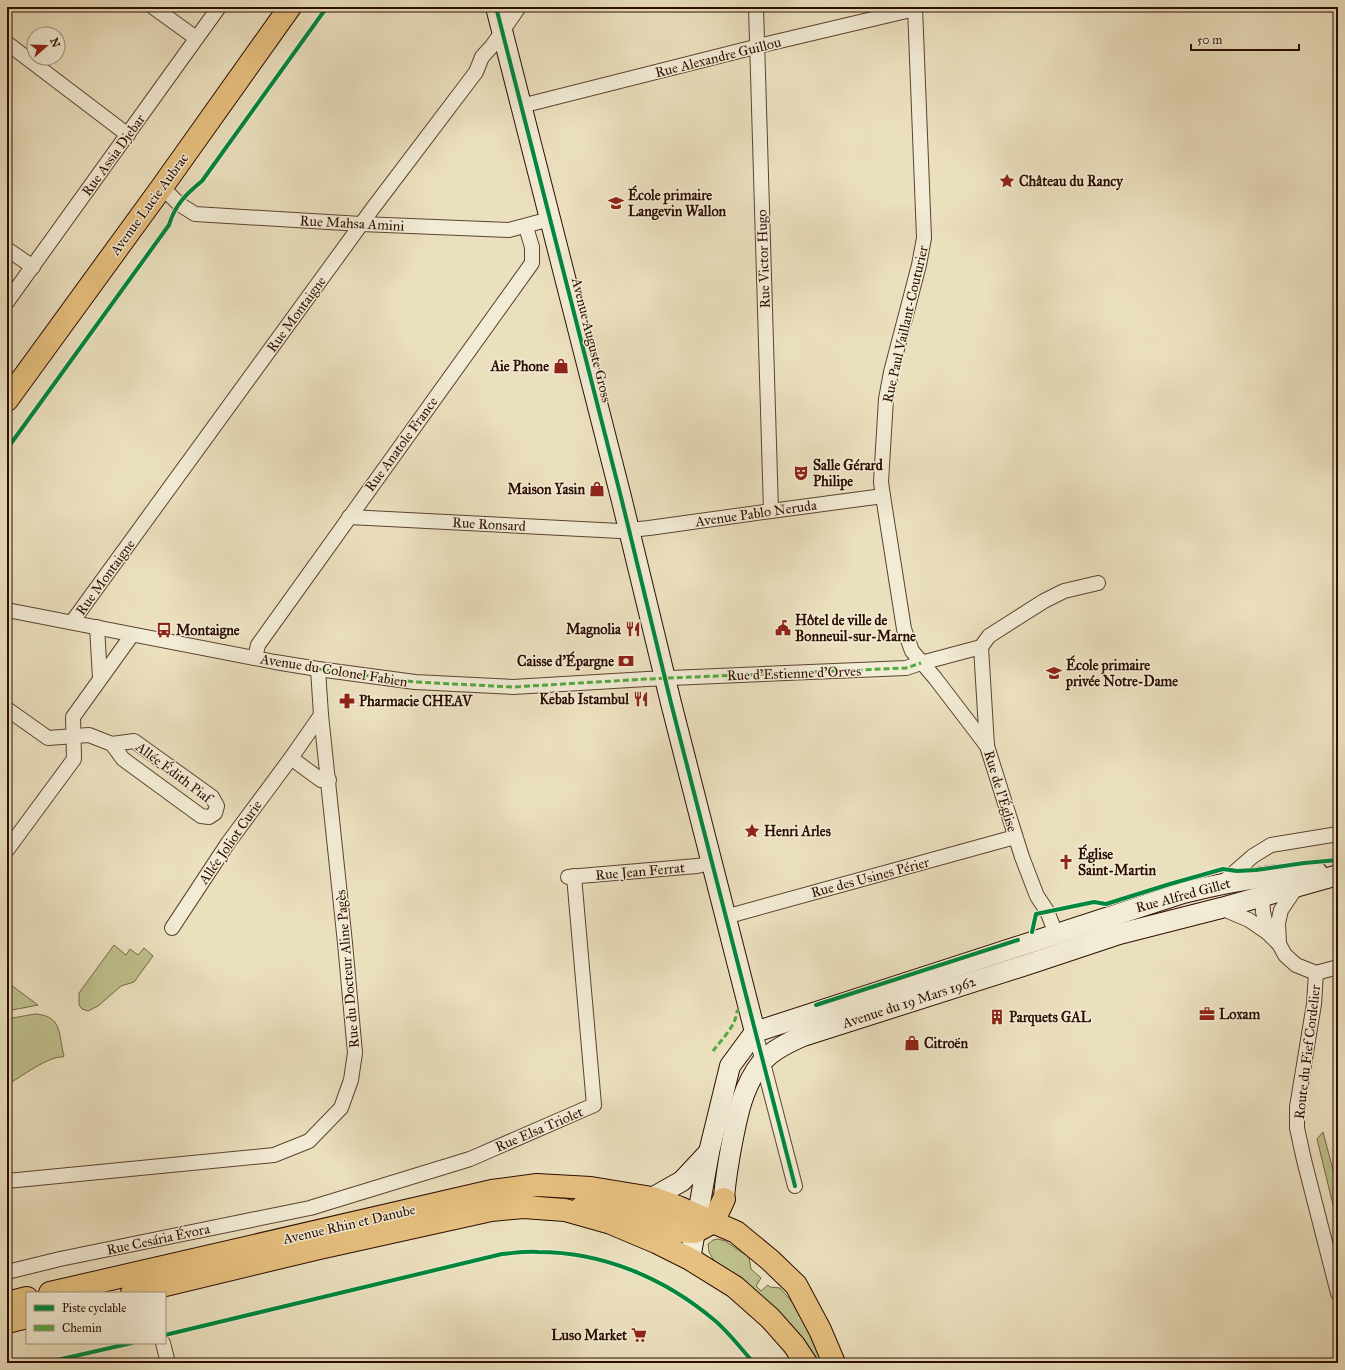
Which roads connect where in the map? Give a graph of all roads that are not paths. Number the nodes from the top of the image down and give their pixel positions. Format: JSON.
{"nodes":[{"id":1,"x":153,"y":7,"type":"edge"},
{"id":2,"x":219,"y":7,"type":"edge"},
{"id":3,"x":290,"y":7,"type":"edge"},
{"id":4,"x":496,"y":7,"type":"edge"},
{"id":5,"x":519,"y":7,"type":"edge"},
{"id":6,"x":756,"y":7,"type":"edge"},
{"id":7,"x":915,"y":8,"type":"edge"},
{"id":8,"x":503,"y":30,"type":"junction"},
{"id":9,"x":196,"y":38,"type":"junction"},
{"id":10,"x":7,"y":43,"type":"edge"},
{"id":11,"x":756,"y":47,"type":"junction"},
{"id":12,"x":521,"y":106,"type":"junction"},
{"id":13,"x":128,"y":135,"type":"junction"},
{"id":14,"x":162,"y":187,"type":"junction"},
{"id":15,"x":550,"y":219,"type":"junction"},
{"id":16,"x":361,"y":224,"type":"junction"},
{"id":17,"x":526,"y":227,"type":"junction"},
{"id":18,"x":7,"y":249,"type":"edge"},
{"id":19,"x":33,"y":267,"type":"junction"},
{"id":20,"x":7,"y":302,"type":"edge"},
{"id":21,"x":7,"y":400,"type":"edge"},
{"id":22,"x":883,"y":496,"type":"junction"},
{"id":23,"x":771,"y":511,"type":"junction"},
{"id":24,"x":349,"y":517,"type":"junction"},
{"id":25,"x":629,"y":530,"type":"junction"},
{"id":26,"x":1098,"y":583,"type":"dead end"},
{"id":27,"x":7,"y":610,"type":"edge"},
{"id":28,"x":72,"y":622,"type":"junction"},
{"id":29,"x":97,"y":627,"type":"junction"},
{"id":30,"x":132,"y":634,"type":"junction"},
{"id":31,"x":981,"y":648,"type":"junction"},
{"id":32,"x":255,"y":658,"type":"junction"},
{"id":33,"x":921,"y":663,"type":"junction"},
{"id":34,"x":318,"y":669,"type":"junction"},
{"id":35,"x":100,"y":678,"type":"junction"},
{"id":36,"x":665,"y":678,"type":"junction"},
{"id":37,"x":7,"y":709,"type":"edge"},
{"id":38,"x":321,"y":715,"type":"junction"},
{"id":39,"x":73,"y":736,"type":"junction"},
{"id":40,"x":112,"y":744,"type":"junction"},
{"id":41,"x":987,"y":746,"type":"junction"},
{"id":42,"x":291,"y":758,"type":"junction"},
{"id":43,"x":329,"y":780,"type":"junction"},
{"id":44,"x":1338,"y":834,"type":"edge"},
{"id":45,"x":1015,"y":837,"type":"junction"},
{"id":46,"x":7,"y":850,"type":"edge"},
{"id":47,"x":712,"y":862,"type":"junction"},
{"id":48,"x":1338,"y":871,"type":"edge"},
{"id":49,"x":1338,"y":875,"type":"edge"},
{"id":50,"x":571,"y":877,"type":"joint"},
{"id":51,"x":1291,"y":879,"type":"junction"},
{"id":52,"x":1222,"y":883,"type":"junction"},
{"id":53,"x":1262,"y":896,"type":"junction"},
{"id":54,"x":1221,"y":908,"type":"junction"},
{"id":55,"x":725,"y":917,"type":"junction"},
{"id":56,"x":172,"y":928,"type":"dead end"},
{"id":57,"x":1268,"y":933,"type":"junction"},
{"id":58,"x":1056,"y":934,"type":"junction"},
{"id":59,"x":1279,"y":944,"type":"junction"},
{"id":60,"x":1060,"y":954,"type":"joint"},
{"id":61,"x":1338,"y":967,"type":"edge"},
{"id":62,"x":1316,"y":973,"type":"junction"},
{"id":63,"x":755,"y":1032,"type":"junction"},
{"id":64,"x":763,"y":1061,"type":"junction"},
{"id":65,"x":709,"y":1152,"type":"junction"},
{"id":66,"x":7,"y":1181,"type":"edge"},
{"id":67,"x":795,"y":1186,"type":"dead end"},
{"id":68,"x":652,"y":1198,"type":"junction"},
{"id":69,"x":724,"y":1199,"type":"junction"},
{"id":70,"x":310,"y":1208,"type":"joint"},
{"id":71,"x":565,"y":1210,"type":"junction"},
{"id":72,"x":702,"y":1223,"type":"junction"},
{"id":73,"x":736,"y":1232,"type":"junction"},
{"id":74,"x":690,"y":1259,"type":"junction"},
{"id":75,"x":7,"y":1272,"type":"edge"},
{"id":76,"x":54,"y":1292,"type":"edge"},
{"id":77,"x":144,"y":1292,"type":"edge"},
{"id":78,"x":1338,"y":1293,"type":"edge"},
{"id":79,"x":26,"y":1298,"type":"edge"},
{"id":80,"x":7,"y":1303,"type":"edge"},
{"id":81,"x":26,"y":1317,"type":"edge"},
{"id":82,"x":7,"y":1322,"type":"edge"},
{"id":83,"x":163,"y":1344,"type":"edge"},
{"id":84,"x":168,"y":1363,"type":"edge"},
{"id":85,"x":806,"y":1363,"type":"edge"},
{"id":86,"x":834,"y":1363,"type":"edge"}],
"edges":[{"from":1,"to":9,"type":"street"},
{"from":2,"to":9,"type":"street","name":"Rue Assia Djebar"},
{"from":3,"to":14,"type":"main road","name":"Avenue Lucie Aubrac"},
{"from":4,"to":8,"type":"main road","name":"Avenue Auguste Gross"},
{"from":5,"to":8,"type":"street","name":"Rue Montaigne"},
{"from":6,"to":11,"type":"street","name":"Rue Victor Hugo"},
{"from":7,"to":11,"type":"street","name":"Rue Alexandre Guillou"},
{"from":7,"to":22,"type":"street","name":"Rue Paul Vaillant-Couturier"},
{"from":8,"to":12,"type":"main road","name":"Avenue Auguste Gross"},
{"from":8,"to":16,"type":"street","name":"Rue Montaigne"},
{"from":9,"to":13,"type":"street","name":"Rue Assia Djebar"},
{"from":10,"to":13,"type":"street"},
{"from":11,"to":12,"type":"street","name":"Rue Alexandre Guillou"},
{"from":11,"to":23,"type":"street","name":"Rue Victor Hugo"},
{"from":12,"to":15,"type":"main road","name":"Avenue Auguste Gross"},
{"from":13,"to":19,"type":"street","name":"Rue Assia Djebar"},
{"from":14,"to":16,"type":"street","name":"Rue Mahsa Amini"},
{"from":14,"to":21,"type":"main road","name":"Avenue Lucie Aubrac"},
{"from":15,"to":17,"type":"street","name":"Rue Mahsa Amini"},
{"from":15,"to":25,"type":"main road","name":"Avenue Auguste Gross"},
{"from":16,"to":17,"type":"street","name":"Rue Mahsa Amini"},
{"from":16,"to":28,"type":"street","name":"Rue Montaigne"},
{"from":17,"to":24,"type":"street","name":"Rue Anatole France"},
{"from":18,"to":19,"type":"street"},
{"from":19,"to":20,"type":"street","name":"Rue Assia Djebar"},
{"from":22,"to":23,"type":"street","name":"Avenue Pablo Neruda"},
{"from":22,"to":33,"type":"street","name":"Rue Paul Vaillant-Couturier"},
{"from":23,"to":25,"type":"street","name":"Avenue Pablo Neruda"},
{"from":24,"to":25,"type":"street","name":"Rue Ronsard"},
{"from":24,"to":32,"type":"street","name":"Rue Anatole France"},
{"from":25,"to":36,"type":"main road","name":"Avenue Auguste Gross"},
{"from":26,"to":31,"type":"street"},
{"from":27,"to":28,"type":"street","name":"Avenue du Colonel Fabien"},
{"from":28,"to":29,"type":"street","name":"Avenue du Colonel Fabien"},
{"from":29,"to":30,"type":"street","name":"Avenue du Colonel Fabien"},
{"from":29,"to":35,"type":"street"},
{"from":30,"to":32,"type":"street","name":"Avenue du Colonel Fabien"},
{"from":30,"to":35,"type":"street"},
{"from":31,"to":33,"type":"street","name":"Rue d'Estienne d'Orves"},
{"from":31,"to":41,"type":"street"},
{"from":32,"to":34,"type":"street","name":"Avenue du Colonel Fabien"},
{"from":33,"to":36,"type":"street","name":"Rue d'Estienne d'Orves"},
{"from":33,"to":41,"type":"street","name":"Rue de l'Église"},
{"from":34,"to":36,"type":"street","name":"Avenue du Colonel Fabien"},
{"from":34,"to":38,"type":"street","name":"Rue du Docteur Aline Pagès"},
{"from":35,"to":39,"type":"street"},
{"from":36,"to":47,"type":"main road","name":"Avenue Auguste Gross"},
{"from":37,"to":39,"type":"street"},
{"from":38,"to":42,"type":"street","name":"Allée Joliot Curie"},
{"from":38,"to":43,"type":"street","name":"Rue du Docteur Aline Pagès"},
{"from":39,"to":40,"type":"street"},
{"from":39,"to":46,"type":"street"},
{"from":40,"to":40,"type":"street","name":"Allée Édith Piaf"},
{"from":41,"to":45,"type":"street","name":"Rue de l'Église"},
{"from":42,"to":43,"type":"street"},
{"from":42,"to":56,"type":"street","name":"Allée Joliot Curie"},
{"from":43,"to":66,"type":"street","name":"Rue du Docteur Aline Pagès"},
{"from":44,"to":52,"type":"street"},
{"from":45,"to":55,"type":"street","name":"Rue des Usines Périer"},
{"from":45,"to":58,"type":"street","name":"Rue de l'Église"},
{"from":47,"to":50,"type":"street","name":"Rue Jean Ferrat"},
{"from":47,"to":55,"type":"main road","name":"Avenue Auguste Gross"},
{"from":48,"to":51,"type":"main road","name":"Rue Alfred Gillet"},
{"from":49,"to":51,"type":"main road","name":"Rue Alfred Gillet"},
{"from":50,"to":70,"type":"street","name":"Rue Elsa Triolet"},
{"from":51,"to":52,"type":"main road","name":"Rue Alfred Gillet"},
{"from":51,"to":53,"type":"main road","name":"Rue Alfred Gillet"},
{"from":51,"to":59,"type":"street"},
{"from":52,"to":58,"type":"main road","name":"Rue Alfred Gillet"},
{"from":53,"to":54,"type":"main road","name":"Rue Alfred Gillet"},
{"from":53,"to":57,"type":"street"},
{"from":54,"to":57,"type":"street"},
{"from":54,"to":60,"type":"main road","name":"Rue Alfred Gillet"},
{"from":55,"to":63,"type":"main road","name":"Avenue Auguste Gross"},
{"from":57,"to":59,"type":"street"},
{"from":58,"to":63,"type":"main road","name":"Avenue du 19 Mars 1962"},
{"from":59,"to":62,"type":"street"},
{"from":60,"to":64,"type":"main road","name":"Avenue du 19 Mars 1962"},
{"from":61,"to":62,"type":"street"},
{"from":62,"to":78,"type":"street","name":"Route du Fief Cordelier"},
{"from":63,"to":64,"type":"street"},
{"from":63,"to":65,"type":"main road"},
{"from":64,"to":67,"type":"street"},
{"from":64,"to":69,"type":"main road","name":"Avenue du 19 Mars 1962"},
{"from":65,"to":68,"type":"main road"},
{"from":65,"to":72,"type":"main road"},
{"from":68,"to":72,"type":"main road","name":"Avenue Rhin et Danube"},
{"from":68,"to":76,"type":"main road","name":"Avenue Rhin et Danube"},
{"from":69,"to":72,"type":"main road"},
{"from":69,"to":73,"type":"main road"},
{"from":70,"to":75,"type":"street","name":"Rue Cesária Évora"},
{"from":71,"to":72,"type":"main road"},
{"from":71,"to":74,"type":"main road"},
{"from":71,"to":77,"type":"main road","name":"Avenue Rhin et Danube"},
{"from":72,"to":73,"type":"main road"},
{"from":72,"to":74,"type":"main road"},
{"from":73,"to":86,"type":"main road"},
{"from":74,"to":85,"type":"main road"},
{"from":79,"to":80,"type":"main road"},
{"from":81,"to":82,"type":"main road"},
{"from":83,"to":84,"type":"street"}]}
